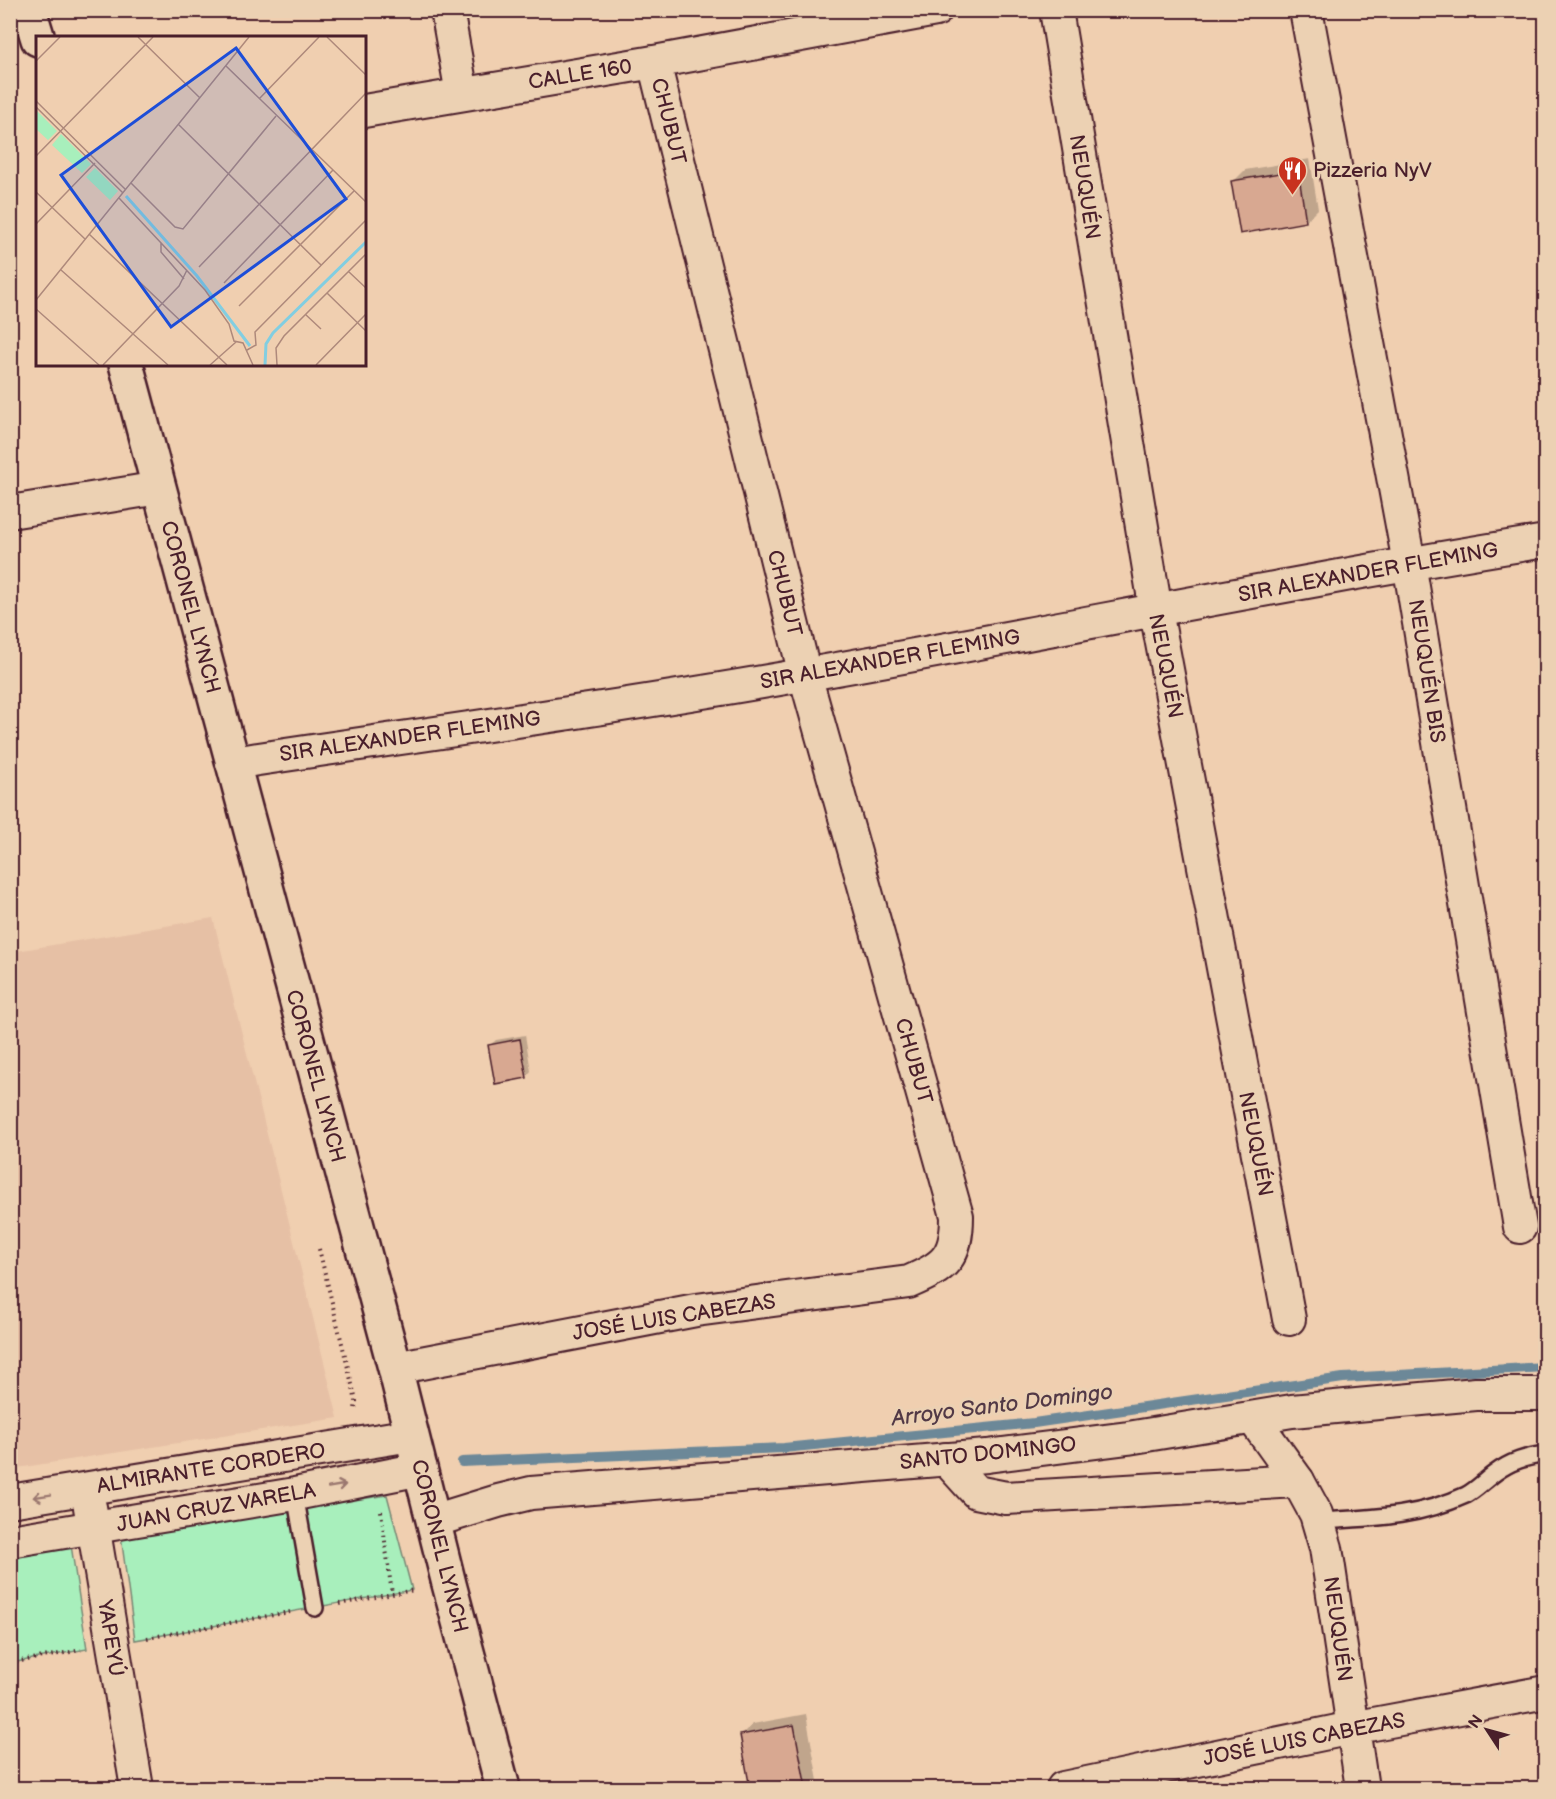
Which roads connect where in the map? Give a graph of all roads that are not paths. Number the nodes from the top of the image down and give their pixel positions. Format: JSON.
{"nodes":[{"id":1,"x":29,"y":10,"type":"edge"},
{"id":2,"x":447,"y":10,"type":"edge"},
{"id":3,"x":936,"y":10,"type":"edge"},
{"id":4,"x":1056,"y":10,"type":"edge"},
{"id":5,"x":1306,"y":10,"type":"edge"},
{"id":6,"x":37,"y":36,"type":"edge"},
{"id":7,"x":654,"y":62,"type":"junction"},
{"id":8,"x":462,"y":94,"type":"junction"},
{"id":9,"x":366,"y":111,"type":"edge"},
{"id":10,"x":127,"y":366,"type":"edge"},
{"id":11,"x":159,"y":488,"type":"junction"},
{"id":12,"x":10,"y":512,"type":"edge"},
{"id":13,"x":1545,"y":541,"type":"edge"},
{"id":14,"x":1409,"y":562,"type":"junction"},
{"id":15,"x":1156,"y":611,"type":"junction"},
{"id":16,"x":805,"y":675,"type":"junction"},
{"id":17,"x":232,"y":763,"type":"junction"},
{"id":18,"x":1520,"y":1227,"type":"dead end"},
{"id":19,"x":948,"y":1258,"type":"joint"},
{"id":20,"x":1289,"y":1319,"type":"dead end"},
{"id":21,"x":395,"y":1368,"type":"junction"},
{"id":22,"x":1545,"y":1394,"type":"edge"},
{"id":23,"x":1253,"y":1418,"type":"junction"},
{"id":24,"x":411,"y":1435,"type":"junction"},
{"id":25,"x":1545,"y":1454,"type":"edge"},
{"id":26,"x":946,"y":1459,"type":"junction"},
{"id":27,"x":421,"y":1469,"type":"junction"},
{"id":28,"x":1298,"y":1481,"type":"junction"},
{"id":29,"x":87,"y":1488,"type":"junction"},
{"id":30,"x":295,"y":1494,"type":"junction"},
{"id":31,"x":10,"y":1501,"type":"edge"},
{"id":32,"x":433,"y":1521,"type":"junction"},
{"id":33,"x":1318,"y":1521,"type":"junction"},
{"id":34,"x":93,"y":1528,"type":"junction"},
{"id":35,"x":10,"y":1541,"type":"edge"},
{"id":36,"x":315,"y":1608,"type":"road end"},
{"id":37,"x":1545,"y":1692,"type":"edge"},
{"id":38,"x":1352,"y":1728,"type":"junction"},
{"id":39,"x":137,"y":1788,"type":"edge"},
{"id":40,"x":503,"y":1788,"type":"edge"},
{"id":41,"x":1063,"y":1788,"type":"edge"},
{"id":42,"x":1362,"y":1788,"type":"edge"}],
"edges":[{"from":1,"to":6,"type":"street"},
{"from":2,"to":8,"type":"street"},
{"from":3,"to":7,"type":"street","name":"CALLE 160"},
{"from":4,"to":15,"type":"street","name":"NEUQUÉN"},
{"from":5,"to":14,"type":"street","name":"NEUQUÉN BIS"},
{"from":7,"to":8,"type":"street","name":"CALLE 160"},
{"from":7,"to":16,"type":"street","name":"CHUBUT"},
{"from":8,"to":9,"type":"street","name":"CALLE 160"},
{"from":10,"to":11,"type":"street","name":"CORONEL LYNCH"},
{"from":11,"to":12,"type":"street"},
{"from":11,"to":17,"type":"street","name":"CORONEL LYNCH"},
{"from":13,"to":14,"type":"street","name":"SIR ALEXANDER FLEMING"},
{"from":14,"to":15,"type":"street","name":"SIR ALEXANDER FLEMING"},
{"from":14,"to":18,"type":"street","name":"NEUQUÉN BIS"},
{"from":15,"to":16,"type":"street","name":"SIR ALEXANDER FLEMING"},
{"from":15,"to":20,"type":"street","name":"NEUQUÉN"},
{"from":16,"to":17,"type":"street","name":"SIR ALEXANDER FLEMING"},
{"from":16,"to":19,"type":"street","name":"CHUBUT"},
{"from":17,"to":21,"type":"street","name":"CORONEL LYNCH"},
{"from":19,"to":21,"type":"street","name":"JOSÉ LUIS CABEZAS"},
{"from":21,"to":24,"type":"street","name":"CORONEL LYNCH"},
{"from":22,"to":23,"type":"street","name":"SANTO DOMINGO"},
{"from":23,"to":26,"type":"street","name":"SANTO DOMINGO"},
{"from":23,"to":28,"type":"street","name":"NEUQUÉN"},
{"from":24,"to":27,"type":"street","name":"CORONEL LYNCH"},
{"from":24,"to":29,"type":"street","name":"ALMIRANTE CORDERO"},
{"from":25,"to":33,"type":"lane"},
{"from":26,"to":28,"type":"street"},
{"from":26,"to":32,"type":"street","name":"SANTO DOMINGO"},
{"from":30,"to":27,"type":"street","name":"JUAN CRUZ VARELA","one_way":true},
{"from":27,"to":32,"type":"street","name":"CORONEL LYNCH"},
{"from":28,"to":33,"type":"street","name":"NEUQUÉN"},
{"from":29,"to":31,"type":"street","name":"ALMIRANTE CORDERO","one_way":true},
{"from":29,"to":34,"type":"street","name":"YAPEYÚ"},
{"from":30,"to":34,"type":"street","name":"JUAN CRUZ VARELA"},
{"from":30,"to":36,"type":"lane"},
{"from":32,"to":40,"type":"street","name":"CORONEL LYNCH"},
{"from":33,"to":38,"type":"street","name":"NEUQUÉN"},
{"from":34,"to":35,"type":"street","name":"JUAN CRUZ VARELA"},
{"from":34,"to":39,"type":"street","name":"YAPEYÚ"},
{"from":37,"to":38,"type":"street","name":"JOSÉ LUIS CABEZAS"},
{"from":38,"to":41,"type":"street","name":"JOSÉ LUIS CABEZAS"},
{"from":38,"to":42,"type":"street","name":"NEUQUÉN"}]}
